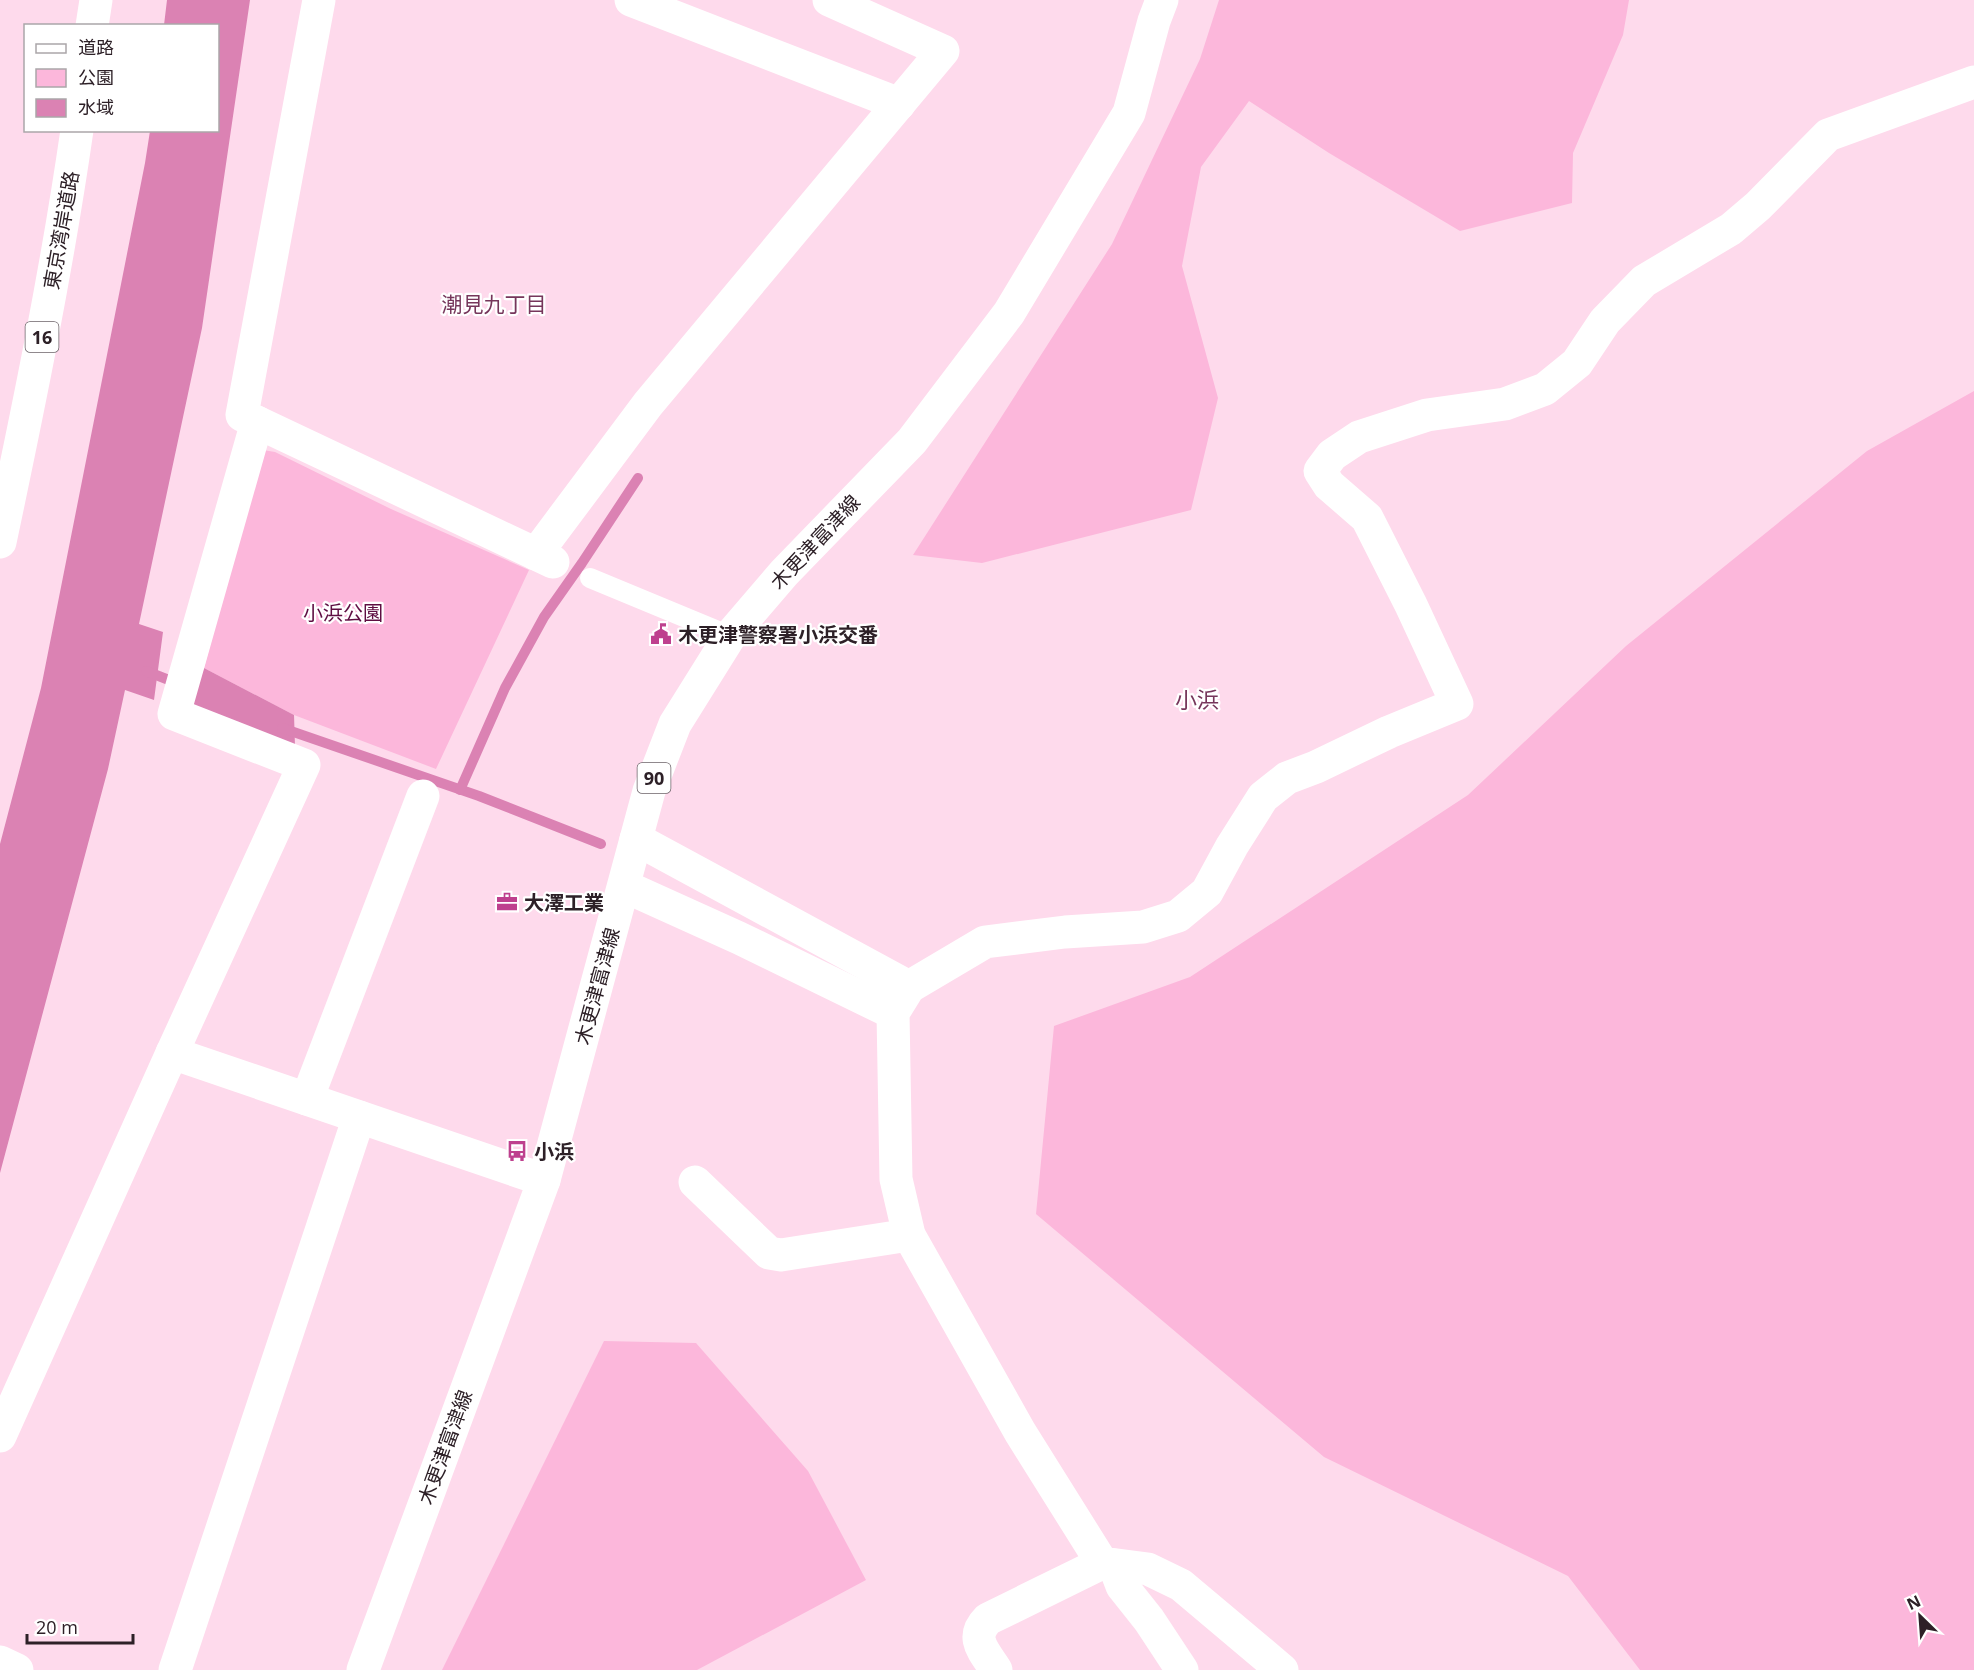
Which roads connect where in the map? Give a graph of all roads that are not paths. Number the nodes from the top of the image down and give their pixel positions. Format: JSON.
{"nodes":[{"id":1,"x":96,"y":0,"type":"edge"},
{"id":2,"x":319,"y":0,"type":"edge"},
{"id":3,"x":632,"y":0,"type":"edge"},
{"id":4,"x":829,"y":0,"type":"edge"},
{"id":5,"x":1162,"y":0,"type":"edge"},
{"id":6,"x":92,"y":24,"type":"edge"},
{"id":7,"x":1974,"y":81,"type":"edge"},
{"id":8,"x":899,"y":104,"type":"junction"},
{"id":9,"x":77,"y":132,"type":"edge"},
{"id":10,"x":257,"y":422,"type":"junction"},
{"id":11,"x":0,"y":542,"type":"edge"},
{"id":12,"x":590,"y":578,"type":"dead end"},
{"id":13,"x":730,"y":636,"type":"junction"},
{"id":14,"x":423,"y":796,"type":"dead end"},
{"id":15,"x":636,"y":839,"type":"junction"},
{"id":16,"x":624,"y":886,"type":"junction"},
{"id":17,"x":901,"y":1000,"type":"junction"},
{"id":18,"x":172,"y":1053,"type":"junction"},
{"id":19,"x":307,"y":1099,"type":"junction"},
{"id":20,"x":359,"y":1117,"type":"junction"},
{"id":21,"x":544,"y":1180,"type":"junction"},
{"id":22,"x":695,"y":1182,"type":"dead end"},
{"id":23,"x":909,"y":1234,"type":"junction"},
{"id":24,"x":0,"y":1436,"type":"edge"},
{"id":25,"x":1108,"y":1564,"type":"junction"},
{"id":26,"x":0,"y":1662,"type":"edge"},
{"id":27,"x":16,"y":1670,"type":"edge"},
{"id":28,"x":175,"y":1670,"type":"edge"},
{"id":29,"x":363,"y":1670,"type":"edge"},
{"id":30,"x":996,"y":1670,"type":"edge"},
{"id":31,"x":1182,"y":1670,"type":"edge"},
{"id":32,"x":1282,"y":1670,"type":"edge"}],
"edges":[{"from":1,"to":6,"type":"main road"},
{"from":2,"to":10,"type":"main road"},
{"from":3,"to":8,"type":"main road"},
{"from":4,"to":8,"type":"main road"},
{"from":5,"to":13,"type":"main road","name":"木更津富津線","number":"90"},
{"from":7,"to":17,"type":"main road"},
{"from":8,"to":10,"type":"main road"},
{"from":9,"to":11,"type":"main road","name":"東京湾岸道路","number":"16"},
{"from":10,"to":18,"type":"main road"},
{"from":12,"to":13,"type":"lane"},
{"from":13,"to":15,"type":"main road","name":"木更津富津線","number":"90"},
{"from":14,"to":19,"type":"main road"},
{"from":15,"to":16,"type":"main road","name":"木更津富津線","number":"90"},
{"from":15,"to":17,"type":"main road"},
{"from":16,"to":17,"type":"main road"},
{"from":16,"to":21,"type":"main road","name":"木更津富津線","number":"90"},
{"from":17,"to":23,"type":"main road"},
{"from":18,"to":19,"type":"main road"},
{"from":18,"to":24,"type":"main road"},
{"from":19,"to":20,"type":"main road"},
{"from":20,"to":21,"type":"main road"},
{"from":20,"to":28,"type":"main road"},
{"from":21,"to":29,"type":"main road","name":"木更津富津線","number":"90"},
{"from":22,"to":23,"type":"main road"},
{"from":23,"to":25,"type":"main road"},
{"from":25,"to":30,"type":"main road"},
{"from":25,"to":31,"type":"main road"},
{"from":25,"to":32,"type":"main road"},
{"from":26,"to":27,"type":"main road"}]}
